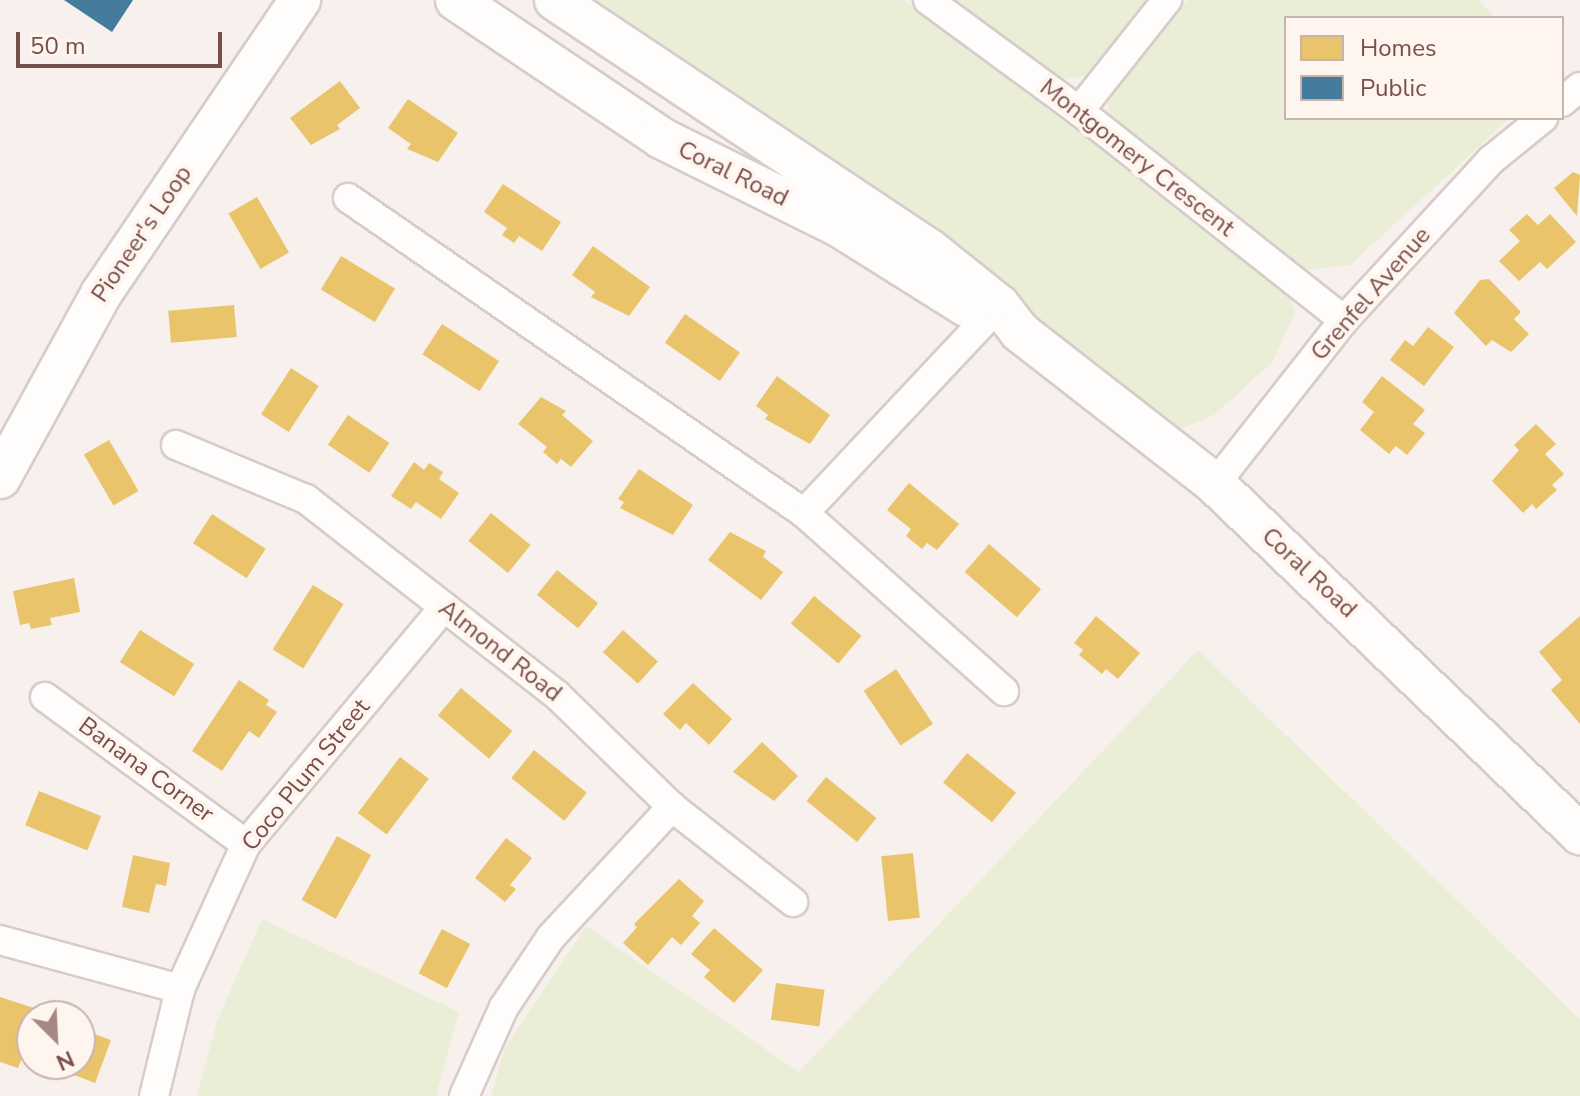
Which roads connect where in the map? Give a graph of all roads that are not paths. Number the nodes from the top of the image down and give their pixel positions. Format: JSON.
{"nodes":[{"id":1,"x":300,"y":0,"type":"edge"},
{"id":2,"x":456,"y":0,"type":"edge"},
{"id":3,"x":555,"y":0,"type":"edge"},
{"id":4,"x":928,"y":0,"type":"edge"},
{"id":5,"x":1167,"y":0,"type":"edge"},
{"id":6,"x":1580,"y":87,"type":"edge"},
{"id":7,"x":1564,"y":100,"type":"edge"},
{"id":8,"x":1079,"y":111,"type":"junction"},
{"id":9,"x":1541,"y":120,"type":"edge"},
{"id":10,"x":348,"y":198,"type":"dead end"},
{"id":11,"x":1002,"y":319,"type":"junction"},
{"id":12,"x":1344,"y":320,"type":"junction"},
{"id":13,"x":176,"y":445,"type":"dead end"},
{"id":14,"x":0,"y":478,"type":"edge"},
{"id":15,"x":1215,"y":484,"type":"junction"},
{"id":16,"x":804,"y":513,"type":"junction"},
{"id":17,"x":444,"y":607,"type":"junction"},
{"id":18,"x":1004,"y":691,"type":"dead end"},
{"id":19,"x":45,"y":697,"type":"dead end"},
{"id":20,"x":672,"y":807,"type":"junction"},
{"id":21,"x":1580,"y":834,"type":"edge"},
{"id":22,"x":246,"y":844,"type":"junction"},
{"id":23,"x":793,"y":902,"type":"dead end"},
{"id":24,"x":0,"y":940,"type":"edge"},
{"id":25,"x":180,"y":989,"type":"junction"},
{"id":26,"x":154,"y":1096,"type":"edge"},
{"id":27,"x":464,"y":1096,"type":"edge"}],
"edges":[{"from":1,"to":14,"type":"main road","name":"Pioneer's Loop"},
{"from":2,"to":11,"type":"main road","name":"Coral Road"},
{"from":3,"to":11,"type":"main road","name":"Coral Road"},
{"from":4,"to":8,"type":"street","name":"Montgomery Crescent"},
{"from":5,"to":8,"type":"street"},
{"from":6,"to":7,"type":"street"},
{"from":8,"to":12,"type":"street","name":"Montgomery Crescent"},
{"from":9,"to":12,"type":"street","name":"Grenfel Avenue"},
{"from":10,"to":16,"type":"street"},
{"from":11,"to":15,"type":"main road","name":"Coral Road"},
{"from":11,"to":16,"type":"street"},
{"from":12,"to":15,"type":"street","name":"Grenfel Avenue"},
{"from":13,"to":17,"type":"street","name":"Almond Road"},
{"from":15,"to":21,"type":"main road","name":"Coral Road"},
{"from":16,"to":18,"type":"street"},
{"from":17,"to":20,"type":"street","name":"Almond Road"},
{"from":17,"to":22,"type":"street","name":"Coco Plum Street"},
{"from":19,"to":22,"type":"street","name":"Banana Corner"},
{"from":20,"to":23,"type":"street","name":"Almond Road"},
{"from":20,"to":27,"type":"street"},
{"from":22,"to":25,"type":"street","name":"Coco Plum Street"},
{"from":24,"to":25,"type":"street"},
{"from":25,"to":26,"type":"street","name":"Coco Plum Street"}]}
